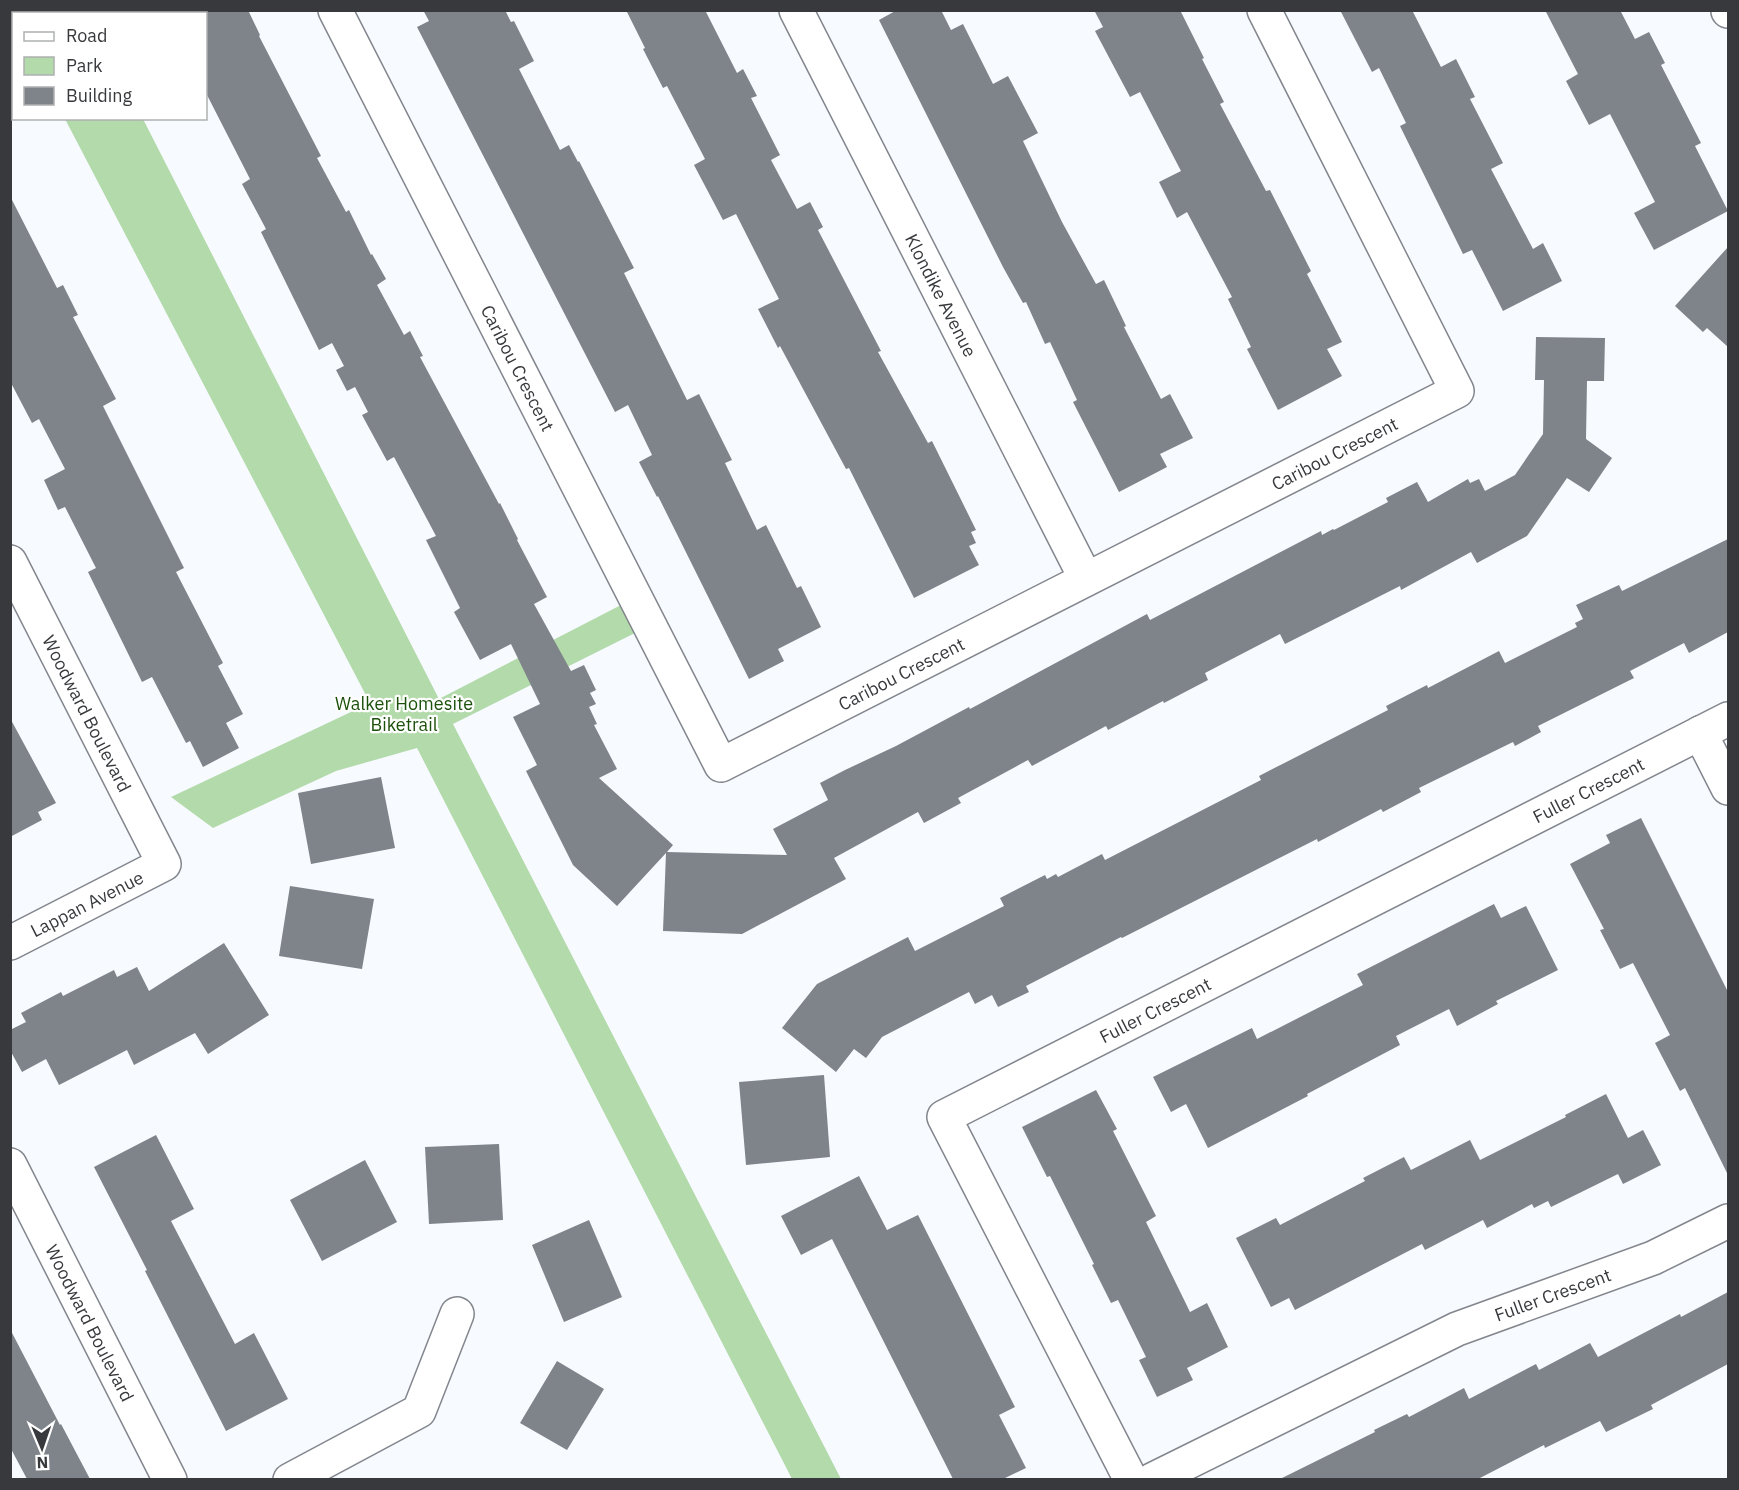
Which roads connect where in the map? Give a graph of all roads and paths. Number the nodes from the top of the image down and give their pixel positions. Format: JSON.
{"nodes":[{"id":1,"x":335,"y":10,"type":"edge"},
{"id":2,"x":796,"y":10,"type":"edge"},
{"id":3,"x":1264,"y":10,"type":"edge"},
{"id":4,"x":10,"y":562,"type":"edge"},
{"id":5,"x":1086,"y":579,"type":"junction"},
{"id":6,"x":1714,"y":726,"type":"edge"},
{"id":7,"x":1728,"y":788,"type":"edge"},
{"id":8,"x":164,"y":864,"type":"joint"},
{"id":9,"x":10,"y":944,"type":"edge"},
{"id":10,"x":10,"y":1165,"type":"edge"},
{"id":11,"x":1728,"y":1221,"type":"edge"},
{"id":12,"x":457,"y":1314,"type":"dead end"},
{"id":13,"x":171,"y":1479,"type":"edge"},
{"id":14,"x":290,"y":1479,"type":"edge"},
{"id":15,"x":1131,"y":1479,"type":"edge"},
{"id":16,"x":1152,"y":1479,"type":"edge"}],
"edges":[{"from":1,"to":5,"type":"street","name":"Caribou Crescent"},
{"from":2,"to":5,"type":"street","name":"Klondike Avenue"},
{"from":3,"to":5,"type":"street","name":"Caribou Crescent"},
{"from":4,"to":8,"type":"street","name":"Woodward Boulevard"},
{"from":6,"to":7,"type":"street"},
{"from":6,"to":15,"type":"street","name":"Fuller Crescent"},
{"from":8,"to":9,"type":"street","name":"Lappan Avenue"},
{"from":10,"to":13,"type":"street","name":"Woodward Boulevard"},
{"from":11,"to":16,"type":"street","name":"Fuller Crescent"},
{"from":12,"to":14,"type":"street"}]}
